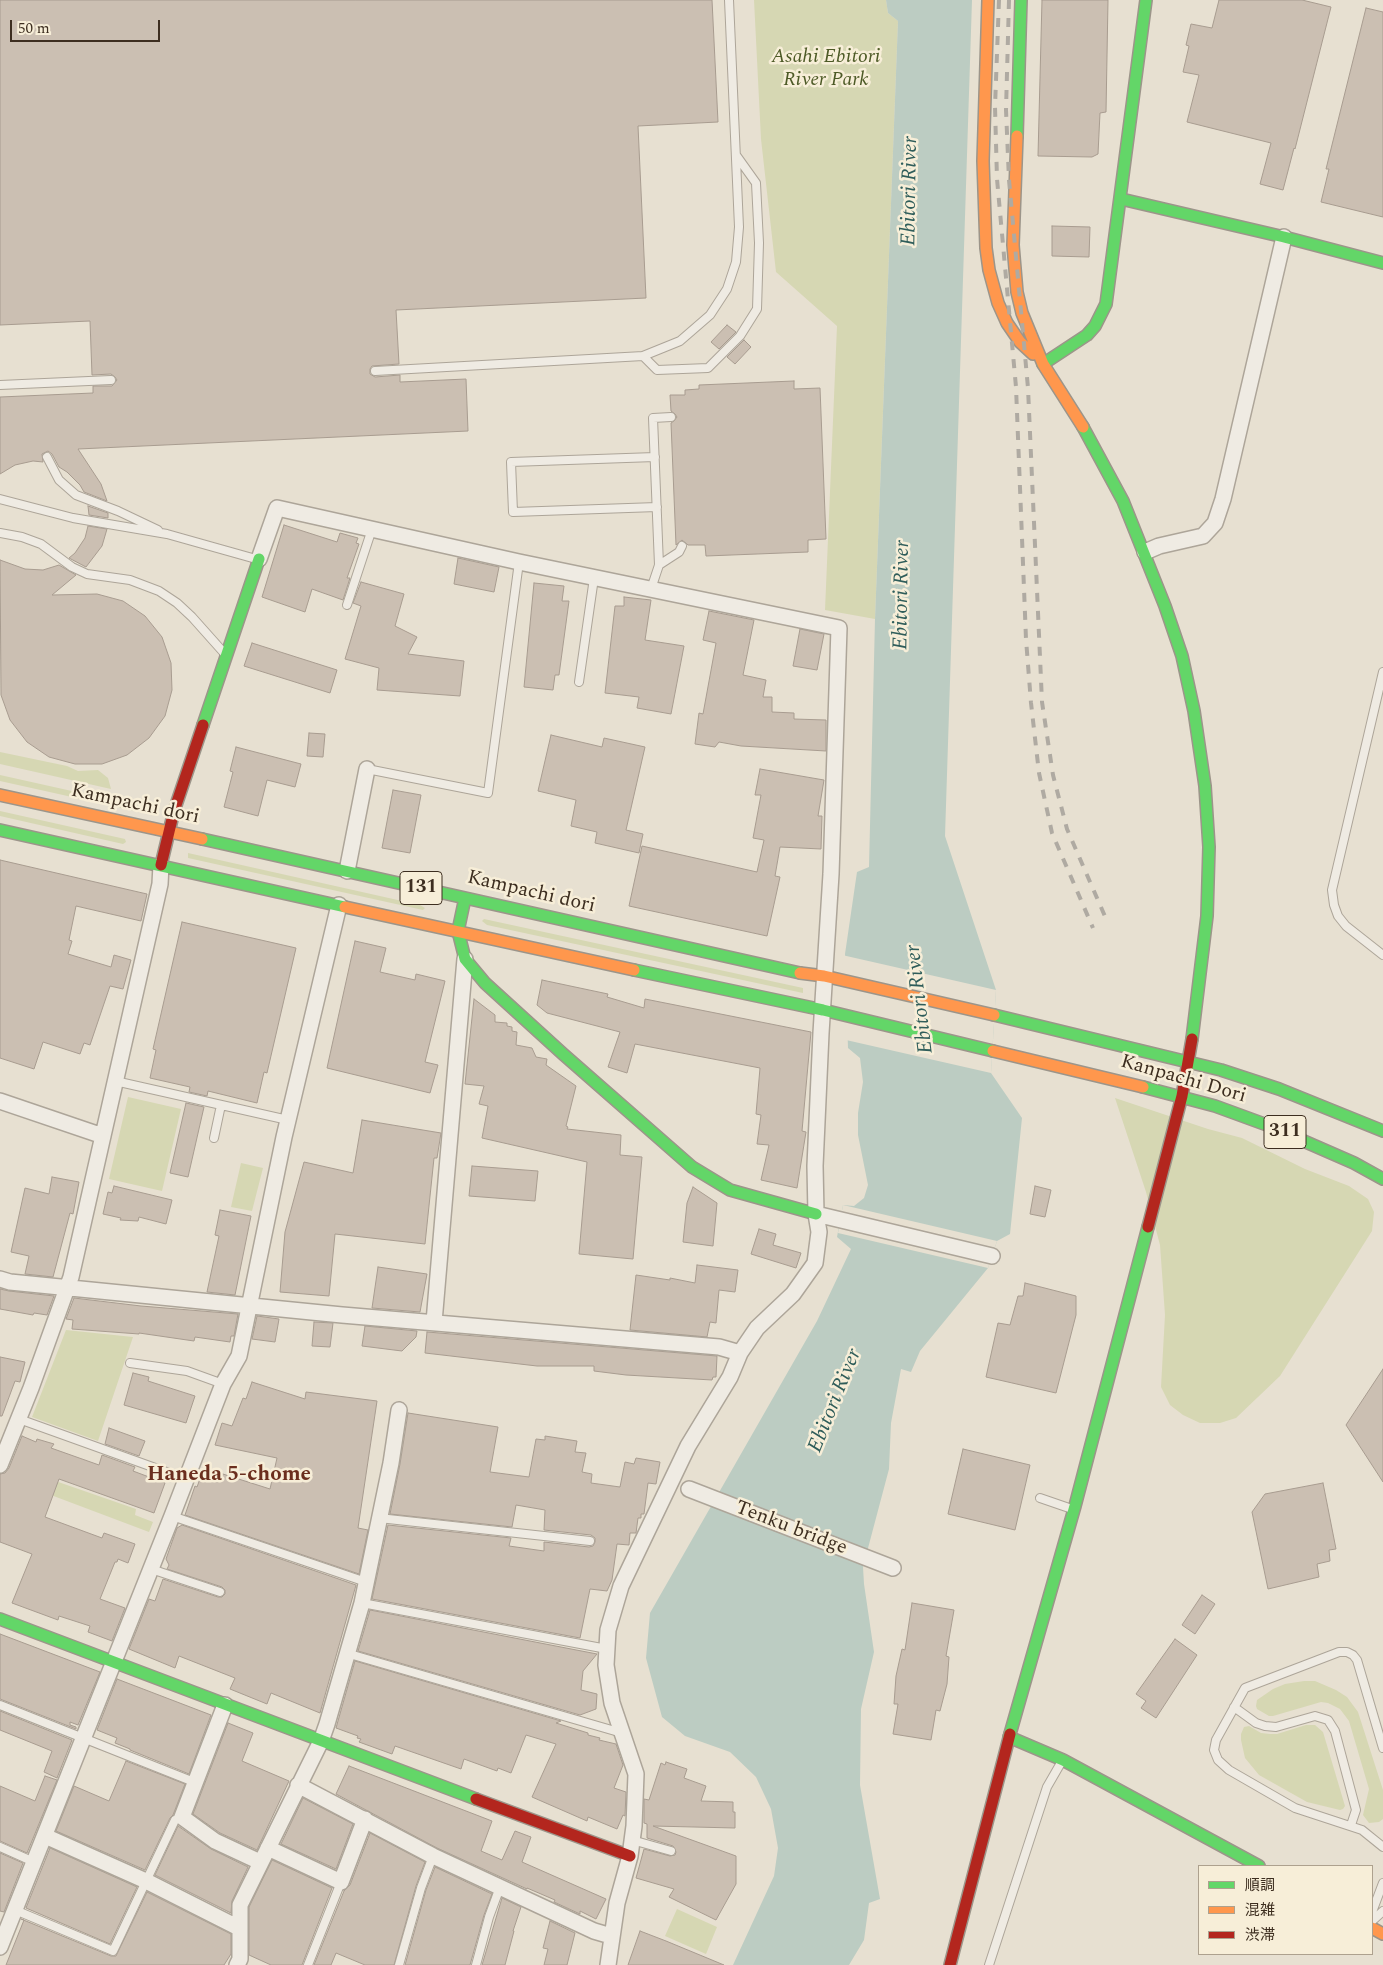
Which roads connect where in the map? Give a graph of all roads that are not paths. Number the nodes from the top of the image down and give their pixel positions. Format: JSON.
{"nodes":[{"id":1,"x":729,"y":0,"type":"edge"},
{"id":2,"x":988,"y":0,"type":"edge"},
{"id":3,"x":1021,"y":0,"type":"edge"},
{"id":4,"x":1146,"y":0,"type":"edge"},
{"id":5,"x":736,"y":155,"type":"junction"},
{"id":6,"x":1121,"y":199,"type":"junction"},
{"id":7,"x":1284,"y":237,"type":"junction"},
{"id":8,"x":1383,"y":263,"type":"edge"},
{"id":9,"x":643,"y":356,"type":"junction"},
{"id":10,"x":1043,"y":364,"type":"junction"},
{"id":11,"x":375,"y":371,"type":"dead end"},
{"id":12,"x":111,"y":380,"type":"dead end"},
{"id":13,"x":0,"y":385,"type":"edge"},
{"id":14,"x":671,"y":417,"type":"dead end"},
{"id":15,"x":47,"y":457,"type":"dead end"},
{"id":16,"x":655,"y":457,"type":"junction"},
{"id":17,"x":0,"y":499,"type":"edge"},
{"id":18,"x":657,"y":507,"type":"junction"},
{"id":19,"x":372,"y":529,"type":"junction"},
{"id":20,"x":0,"y":533,"type":"edge"},
{"id":21,"x":167,"y":534,"type":"junction"},
{"id":22,"x":682,"y":546,"type":"dead end"},
{"id":23,"x":1145,"y":552,"type":"junction"},
{"id":24,"x":258,"y":560,"type":"junction"},
{"id":25,"x":519,"y":562,"type":"junction"},
{"id":26,"x":659,"y":565,"type":"junction"},
{"id":27,"x":594,"y":578,"type":"junction"},
{"id":28,"x":651,"y":589,"type":"junction"},
{"id":29,"x":348,"y":605,"type":"dead end"},
{"id":30,"x":226,"y":655,"type":"junction"},
{"id":31,"x":1383,"y":672,"type":"edge"},
{"id":32,"x":579,"y":682,"type":"dead end"},
{"id":33,"x":367,"y":769,"type":"joint"},
{"id":34,"x":0,"y":796,"type":"edge"},
{"id":35,"x":0,"y":830,"type":"edge"},
{"id":36,"x":169,"y":831,"type":"junction"},
{"id":37,"x":161,"y":865,"type":"junction"},
{"id":38,"x":347,"y":871,"type":"junction"},
{"id":39,"x":465,"y":898,"type":"junction"},
{"id":40,"x":338,"y":905,"type":"junction"},
{"id":41,"x":458,"y":931,"type":"junction"},
{"id":42,"x":1383,"y":955,"type":"edge"},
{"id":43,"x":465,"y":960,"type":"junction"},
{"id":44,"x":824,"y":976,"type":"junction"},
{"id":45,"x":823,"y":1010,"type":"junction"},
{"id":46,"x":994,"y":1016,"type":"joint"},
{"id":47,"x":992,"y":1051,"type":"joint"},
{"id":48,"x":1188,"y":1062,"type":"junction"},
{"id":49,"x":116,"y":1082,"type":"junction"},
{"id":50,"x":1182,"y":1096,"type":"junction"},
{"id":51,"x":0,"y":1101,"type":"edge"},
{"id":52,"x":221,"y":1105,"type":"junction"},
{"id":53,"x":288,"y":1120,"type":"junction"},
{"id":54,"x":1383,"y":1130,"type":"edge"},
{"id":55,"x":103,"y":1136,"type":"junction"},
{"id":56,"x":214,"y":1138,"type":"dead end"},
{"id":57,"x":1383,"y":1179,"type":"edge"},
{"id":58,"x":816,"y":1214,"type":"junction"},
{"id":59,"x":992,"y":1256,"type":"dead end"},
{"id":60,"x":0,"y":1279,"type":"edge"},
{"id":61,"x":68,"y":1288,"type":"junction"},
{"id":62,"x":248,"y":1305,"type":"junction"},
{"id":63,"x":434,"y":1322,"type":"junction"},
{"id":64,"x":740,"y":1354,"type":"junction"},
{"id":65,"x":130,"y":1363,"type":"dead end"},
{"id":66,"x":223,"y":1384,"type":"junction"},
{"id":67,"x":399,"y":1410,"type":"dead end"},
{"id":68,"x":19,"y":1419,"type":"junction"},
{"id":69,"x":0,"y":1465,"type":"edge"},
{"id":70,"x":186,"y":1480,"type":"junction"},
{"id":71,"x":689,"y":1489,"type":"dead end"},
{"id":72,"x":1040,"y":1498,"type":"dead end"},
{"id":73,"x":1074,"y":1510,"type":"junction"},
{"id":74,"x":172,"y":1516,"type":"junction"},
{"id":75,"x":380,"y":1518,"type":"junction"},
{"id":76,"x":590,"y":1541,"type":"dead end"},
{"id":77,"x":893,"y":1568,"type":"dead end"},
{"id":78,"x":151,"y":1569,"type":"junction"},
{"id":79,"x":366,"y":1582,"type":"junction"},
{"id":80,"x":220,"y":1592,"type":"dead end"},
{"id":81,"x":362,"y":1603,"type":"junction"},
{"id":82,"x":0,"y":1619,"type":"edge"},
{"id":83,"x":607,"y":1649,"type":"junction"},
{"id":84,"x":346,"y":1653,"type":"junction"},
{"id":85,"x":114,"y":1662,"type":"junction"},
{"id":86,"x":0,"y":1705,"type":"edge"},
{"id":87,"x":225,"y":1705,"type":"junction"},
{"id":88,"x":1234,"y":1707,"type":"junction"},
{"id":89,"x":622,"y":1733,"type":"junction"},
{"id":90,"x":1009,"y":1736,"type":"junction"},
{"id":91,"x":84,"y":1738,"type":"junction"},
{"id":92,"x":322,"y":1742,"type":"junction"},
{"id":93,"x":1383,"y":1748,"type":"edge"},
{"id":94,"x":1063,"y":1760,"type":"junction"},
{"id":95,"x":194,"y":1782,"type":"junction"},
{"id":96,"x":298,"y":1785,"type":"junction"},
{"id":97,"x":182,"y":1817,"type":"junction"},
{"id":98,"x":365,"y":1819,"type":"junction"},
{"id":99,"x":1351,"y":1825,"type":"junction"},
{"id":100,"x":1383,"y":1834,"type":"edge"},
{"id":101,"x":45,"y":1836,"type":"junction"},
{"id":102,"x":1372,"y":1836,"type":"junction"},
{"id":103,"x":632,"y":1840,"type":"junction"},
{"id":104,"x":0,"y":1846,"type":"edge"},
{"id":105,"x":1383,"y":1847,"type":"edge"},
{"id":106,"x":268,"y":1848,"type":"junction"},
{"id":107,"x":671,"y":1851,"type":"dead end"},
{"id":108,"x":433,"y":1856,"type":"junction"},
{"id":109,"x":630,"y":1856,"type":"junction"},
{"id":110,"x":34,"y":1862,"type":"junction"},
{"id":111,"x":260,"y":1862,"type":"junction"},
{"id":112,"x":1257,"y":1865,"type":"edge"},
{"id":113,"x":146,"y":1882,"type":"junction"},
{"id":114,"x":341,"y":1882,"type":"junction"},
{"id":115,"x":1383,"y":1883,"type":"edge"},
{"id":116,"x":500,"y":1887,"type":"junction"},
{"id":117,"x":1373,"y":1909,"type":"edge"},
{"id":118,"x":15,"y":1910,"type":"junction"},
{"id":119,"x":1383,"y":1911,"type":"edge"},
{"id":120,"x":1373,"y":1920,"type":"edge"},
{"id":121,"x":239,"y":1928,"type":"junction"},
{"id":122,"x":612,"y":1936,"type":"junction"},
{"id":123,"x":0,"y":1947,"type":"edge"},
{"id":124,"x":237,"y":1965,"type":"edge"},
{"id":125,"x":308,"y":1965,"type":"edge"},
{"id":126,"x":399,"y":1965,"type":"edge"},
{"id":127,"x":476,"y":1965,"type":"edge"},
{"id":128,"x":608,"y":1965,"type":"edge"},
{"id":129,"x":950,"y":1965,"type":"edge"},
{"id":130,"x":989,"y":1965,"type":"edge"}],
"edges":[{"from":1,"to":5,"type":"lane"},
{"from":2,"to":10,"type":"main road"},
{"from":3,"to":10,"type":"main road"},
{"from":4,"to":6,"type":"main road"},
{"from":5,"to":9,"type":"lane"},
{"from":5,"to":9,"type":"lane"},
{"from":6,"to":7,"type":"main road"},
{"from":6,"to":10,"type":"main road"},
{"from":7,"to":8,"type":"main road"},
{"from":7,"to":23,"type":"street"},
{"from":9,"to":11,"type":"lane"},
{"from":10,"to":23,"type":"main road"},
{"from":12,"to":13,"type":"lane"},
{"from":14,"to":16,"type":"lane"},
{"from":15,"to":21,"type":"lane"},
{"from":16,"to":18,"type":"lane"},
{"from":16,"to":18,"type":"lane"},
{"from":17,"to":21,"type":"lane"},
{"from":18,"to":26,"type":"lane"},
{"from":19,"to":24,"type":"street"},
{"from":19,"to":25,"type":"street"},
{"from":19,"to":29,"type":"lane"},
{"from":20,"to":30,"type":"lane"},
{"from":21,"to":24,"type":"lane"},
{"from":22,"to":26,"type":"lane"},
{"from":23,"to":48,"type":"main road"},
{"from":24,"to":30,"type":"main road"},
{"from":25,"to":27,"type":"street"},
{"from":25,"to":33,"type":"lane"},
{"from":26,"to":28,"type":"lane"},
{"from":27,"to":28,"type":"street"},
{"from":27,"to":32,"type":"lane"},
{"from":28,"to":44,"type":"street"},
{"from":30,"to":36,"type":"main road"},
{"from":31,"to":42,"type":"lane"},
{"from":33,"to":38,"type":"street"},
{"from":34,"to":36,"type":"main road","name":"Kampachi dori","number":"131"},
{"from":35,"to":37,"type":"main road","number":"131"},
{"from":36,"to":37,"type":"main road"},
{"from":36,"to":38,"type":"main road","name":"Kampachi dori","number":"131"},
{"from":37,"to":40,"type":"main road","number":"131"},
{"from":37,"to":49,"type":"street"},
{"from":38,"to":39,"type":"main road","name":"Kampachi dori","number":"131"},
{"from":39,"to":41,"type":"main road"},
{"from":39,"to":44,"type":"main road","name":"Kampachi dori","number":"131"},
{"from":40,"to":41,"type":"main road","number":"131"},
{"from":40,"to":53,"type":"street"},
{"from":41,"to":43,"type":"main road"},
{"from":41,"to":45,"type":"main road","number":"131"},
{"from":43,"to":58,"type":"main road"},
{"from":43,"to":63,"type":"street"},
{"from":44,"to":45,"type":"street"},
{"from":44,"to":46,"type":"main road","name":"Kampachi dori","number":"131"},
{"from":45,"to":47,"type":"main road","number":"131"},
{"from":45,"to":58,"type":"street"},
{"from":46,"to":48,"type":"main road","name":"Kanpachi Dori","number":"311"},
{"from":47,"to":50,"type":"main road","name":"Kanpachi Dori","number":"311"},
{"from":48,"to":50,"type":"main road"},
{"from":48,"to":54,"type":"main road","name":"Kanpachi Dori","number":"311"},
{"from":49,"to":52,"type":"lane"},
{"from":49,"to":55,"type":"street"},
{"from":50,"to":57,"type":"main road","name":"Kanpachi Dori","number":"311"},
{"from":50,"to":73,"type":"main road"},
{"from":51,"to":55,"type":"street"},
{"from":52,"to":53,"type":"lane"},
{"from":52,"to":56,"type":"lane"},
{"from":53,"to":62,"type":"street"},
{"from":55,"to":61,"type":"street"},
{"from":58,"to":59,"type":"street"},
{"from":58,"to":64,"type":"street"},
{"from":60,"to":61,"type":"street"},
{"from":61,"to":62,"type":"street"},
{"from":61,"to":68,"type":"street"},
{"from":62,"to":63,"type":"street"},
{"from":62,"to":66,"type":"street"},
{"from":63,"to":64,"type":"street"},
{"from":64,"to":83,"type":"street"},
{"from":65,"to":66,"type":"lane"},
{"from":66,"to":70,"type":"street"},
{"from":67,"to":75,"type":"street"},
{"from":68,"to":69,"type":"street"},
{"from":68,"to":70,"type":"lane"},
{"from":70,"to":74,"type":"street"},
{"from":71,"to":77,"type":"street","name":"Tenku bridge"},
{"from":72,"to":73,"type":"lane"},
{"from":73,"to":90,"type":"main road"},
{"from":74,"to":78,"type":"street"},
{"from":74,"to":79,"type":"lane"},
{"from":75,"to":76,"type":"lane"},
{"from":75,"to":79,"type":"street"},
{"from":78,"to":80,"type":"lane"},
{"from":78,"to":85,"type":"street"},
{"from":79,"to":81,"type":"street"},
{"from":81,"to":83,"type":"lane"},
{"from":81,"to":84,"type":"street"},
{"from":82,"to":85,"type":"main road"},
{"from":83,"to":89,"type":"street"},
{"from":84,"to":89,"type":"lane"},
{"from":84,"to":92,"type":"street"},
{"from":85,"to":87,"type":"main road"},
{"from":85,"to":91,"type":"street"},
{"from":86,"to":91,"type":"lane"},
{"from":87,"to":92,"type":"main road"},
{"from":87,"to":95,"type":"street"},
{"from":88,"to":93,"type":"lane"},
{"from":88,"to":99,"type":"lane"},
{"from":88,"to":99,"type":"lane"},
{"from":89,"to":103,"type":"street"},
{"from":90,"to":94,"type":"main road"},
{"from":90,"to":129,"type":"main road"},
{"from":91,"to":95,"type":"lane"},
{"from":91,"to":101,"type":"street"},
{"from":92,"to":96,"type":"street"},
{"from":92,"to":109,"type":"main road"},
{"from":94,"to":112,"type":"main road"},
{"from":94,"to":130,"type":"lane"},
{"from":95,"to":97,"type":"street"},
{"from":96,"to":98,"type":"street"},
{"from":96,"to":106,"type":"street"},
{"from":97,"to":111,"type":"street"},
{"from":97,"to":113,"type":"lane"},
{"from":98,"to":108,"type":"street"},
{"from":98,"to":114,"type":"street"},
{"from":99,"to":102,"type":"lane"},
{"from":100,"to":102,"type":"lane"},
{"from":101,"to":110,"type":"street"},
{"from":101,"to":113,"type":"street"},
{"from":102,"to":105,"type":"lane"},
{"from":103,"to":107,"type":"lane"},
{"from":103,"to":109,"type":"street"},
{"from":104,"to":110,"type":"lane"},
{"from":106,"to":111,"type":"street"},
{"from":106,"to":114,"type":"street"},
{"from":108,"to":116,"type":"street"},
{"from":108,"to":126,"type":"lane"},
{"from":109,"to":122,"type":"street"},
{"from":110,"to":118,"type":"street"},
{"from":111,"to":121,"type":"street"},
{"from":113,"to":118,"type":"lane"},
{"from":113,"to":121,"type":"street"},
{"from":114,"to":125,"type":"lane"},
{"from":115,"to":117,"type":"lane"},
{"from":116,"to":122,"type":"street"},
{"from":116,"to":127,"type":"lane"},
{"from":118,"to":123,"type":"street"},
{"from":119,"to":120,"type":"lane"},
{"from":121,"to":124,"type":"street"},
{"from":122,"to":128,"type":"street"}]}
